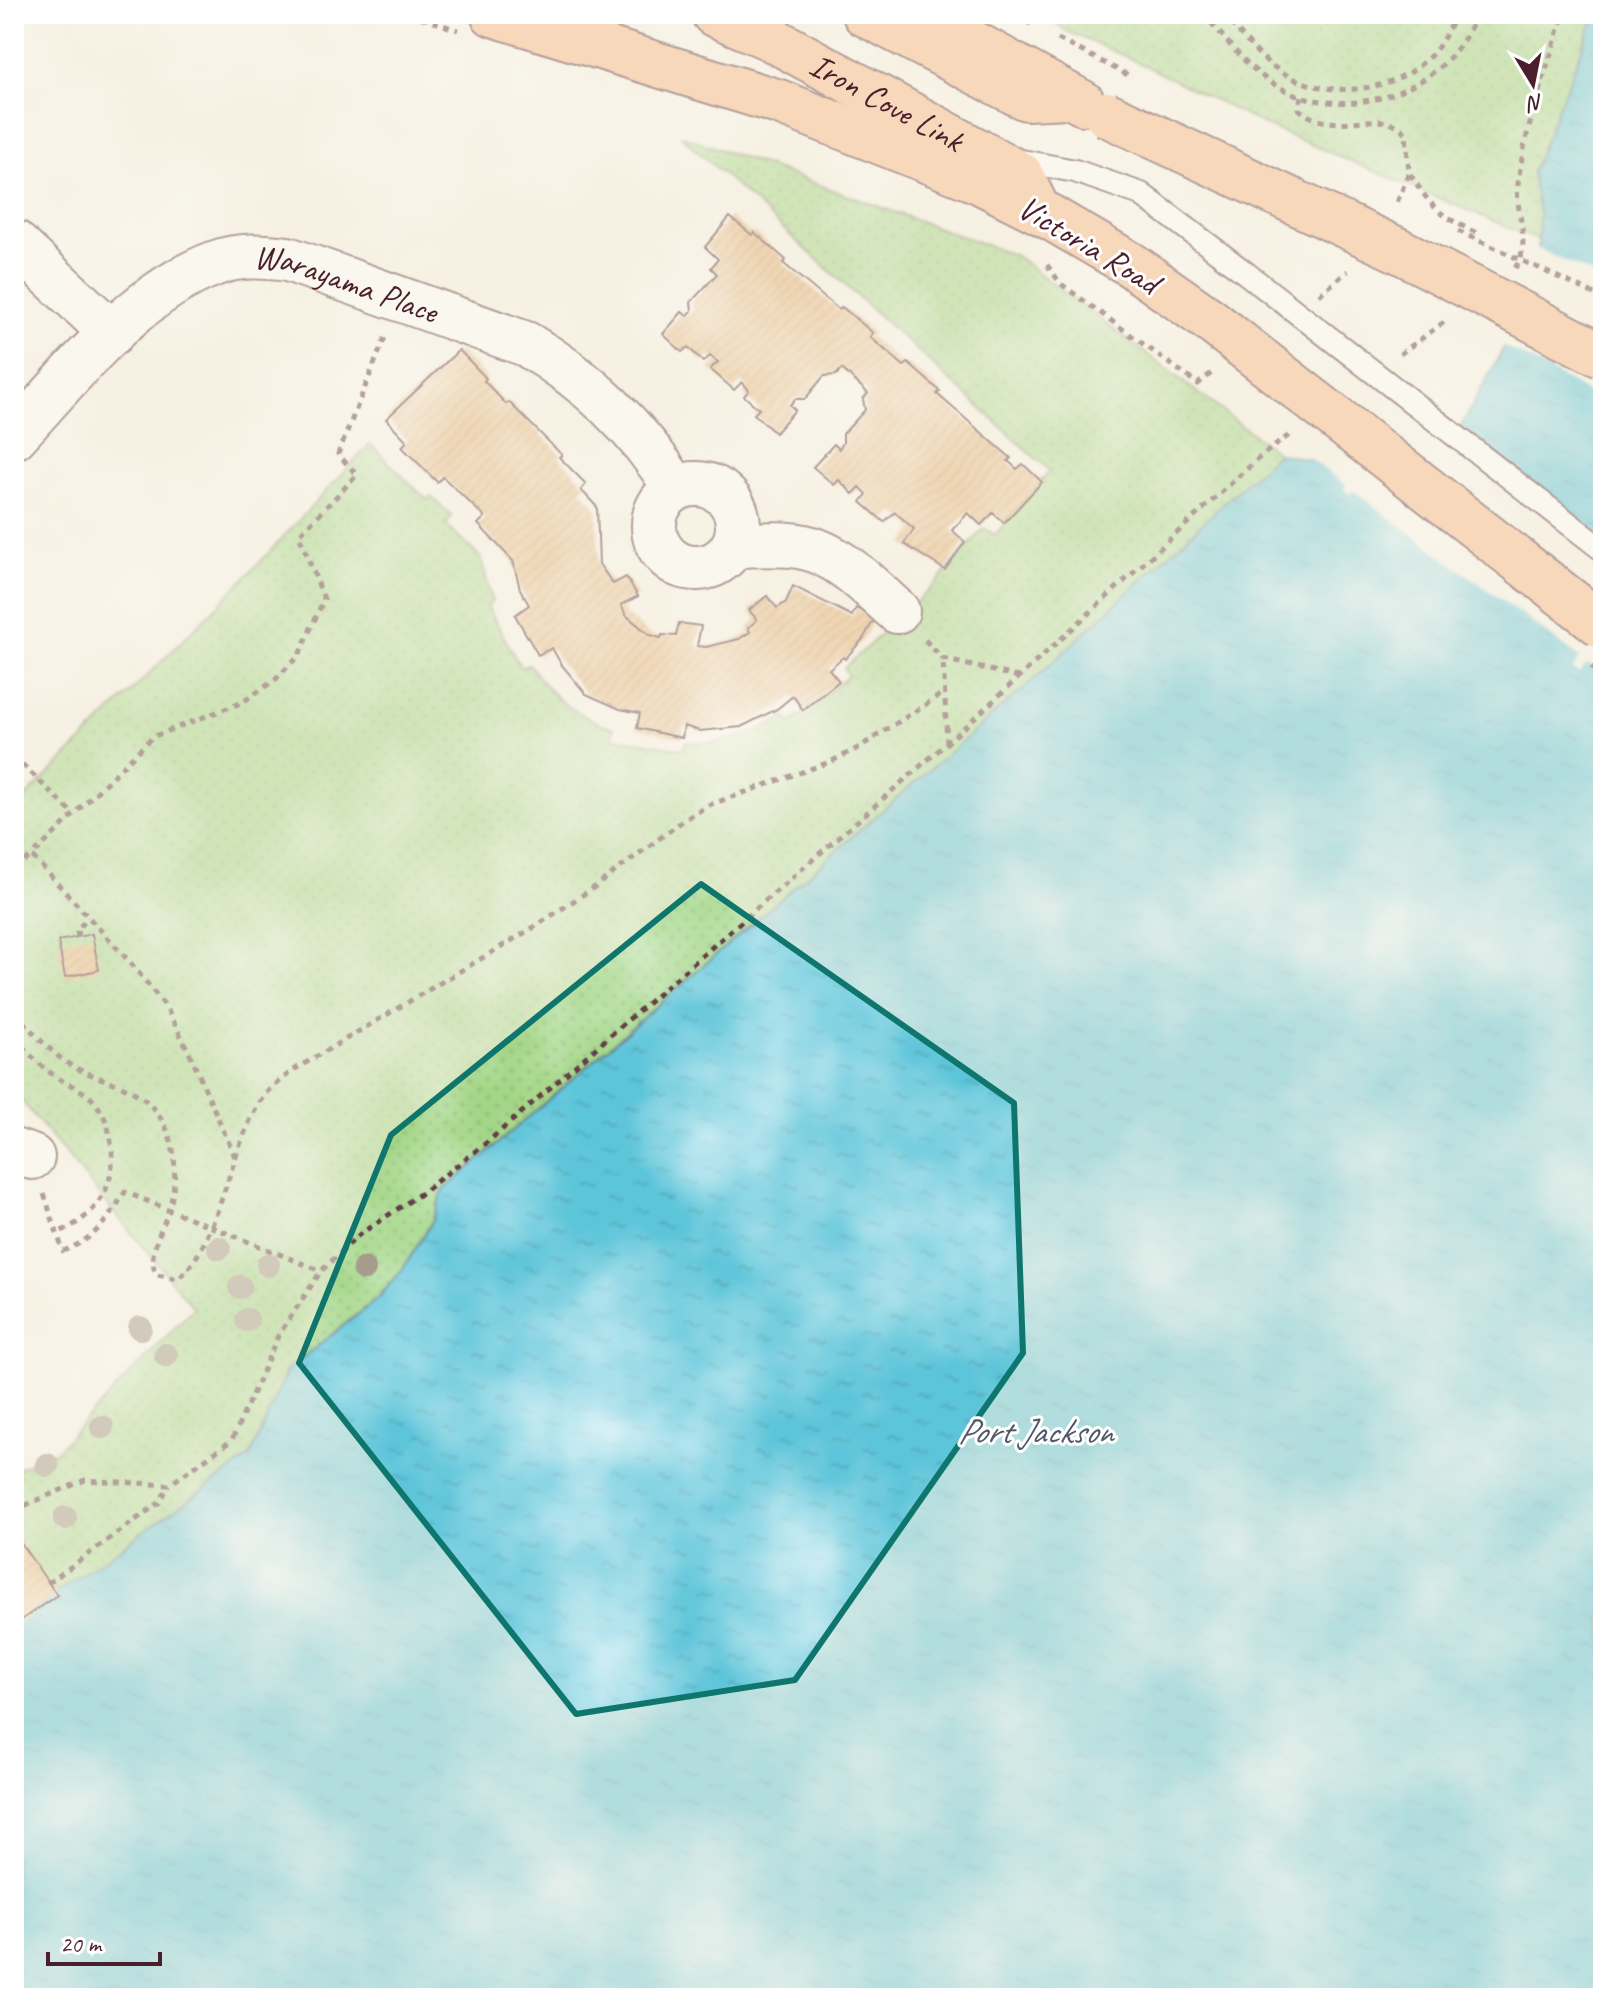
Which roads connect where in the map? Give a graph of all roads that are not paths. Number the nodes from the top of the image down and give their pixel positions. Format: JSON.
{"nodes":[{"id":1,"x":493,"y":14,"type":"edge"},
{"id":2,"x":714,"y":14,"type":"edge"},
{"id":3,"x":865,"y":14,"type":"edge"},
{"id":4,"x":920,"y":14,"type":"edge"},
{"id":5,"x":1087,"y":105,"type":"junction"},
{"id":6,"x":985,"y":154,"type":"junction"},
{"id":7,"x":1043,"y":213,"type":"junction"},
{"id":8,"x":14,"y":242,"type":"edge"},
{"id":9,"x":112,"y":333,"type":"junction"},
{"id":10,"x":1603,"y":356,"type":"edge"},
{"id":11,"x":14,"y":437,"type":"edge"},
{"id":12,"x":676,"y":489,"type":"junction"},
{"id":13,"x":734,"y":545,"type":"junction"},
{"id":14,"x":1603,"y":550,"type":"edge"},
{"id":15,"x":897,"y":611,"type":"dead end"},
{"id":16,"x":1603,"y":626,"type":"edge"}],
"edges":[{"from":1,"to":7,"type":"highway","name":"Victoria Road"},
{"from":2,"to":6,"type":"highway","name":"Iron Cove Link"},
{"from":3,"to":5,"type":"highway","name":"Iron Cove Link"},
{"from":4,"to":5,"type":"highway"},
{"from":5,"to":10,"type":"highway","bridge":true},
{"from":6,"to":7,"type":"highway","name":"Iron Cove Link"},
{"from":6,"to":14,"type":"lane","bridge":true},
{"from":7,"to":16,"type":"highway","name":"Victoria Road","bridge":true},
{"from":8,"to":9,"type":"street"},
{"from":9,"to":11,"type":"street","name":"Warayama Place"},
{"from":9,"to":12,"type":"street","name":"Warayama Place"},
{"from":12,"to":13,"type":"street"},
{"from":12,"to":13,"type":"street"},
{"from":13,"to":15,"type":"street"}]}
